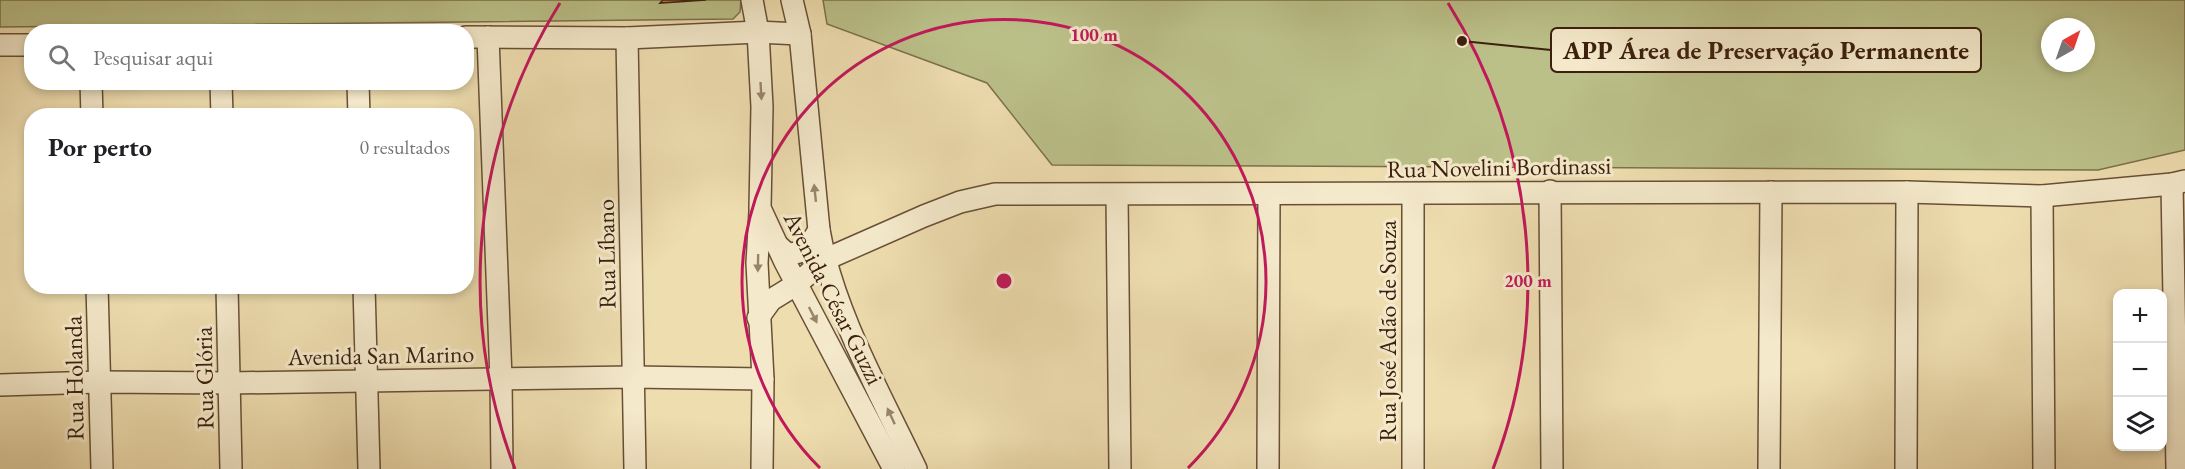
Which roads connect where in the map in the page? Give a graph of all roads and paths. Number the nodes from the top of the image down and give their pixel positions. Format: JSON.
{"nodes":[{"id":1,"x":752,"y":0,"type":"edge"},
{"id":2,"x":792,"y":0,"type":"edge"},
{"id":3,"x":758,"y":33,"type":"junction"},
{"id":4,"x":800,"y":34,"type":"junction"},
{"id":5,"x":474,"y":37,"type":"edge"},
{"id":6,"x":488,"y":37,"type":"junction"},
{"id":7,"x":627,"y":38,"type":"junction"},
{"id":8,"x":0,"y":45,"type":"edge"},
{"id":9,"x":24,"y":45,"type":"edge"},
{"id":10,"x":91,"y":90,"type":"edge"},
{"id":11,"x":221,"y":90,"type":"edge"},
{"id":12,"x":358,"y":90,"type":"edge"},
{"id":13,"x":92,"y":108,"type":"edge"},
{"id":14,"x":222,"y":108,"type":"edge"},
{"id":15,"x":359,"y":108,"type":"edge"},
{"id":16,"x":2178,"y":183,"type":"edge"},
{"id":17,"x":1550,"y":191,"type":"junction"},
{"id":18,"x":1771,"y":192,"type":"junction"},
{"id":19,"x":1906,"y":192,"type":"junction"},
{"id":20,"x":1413,"y":194,"type":"junction"},
{"id":21,"x":1117,"y":195,"type":"junction"},
{"id":22,"x":1269,"y":195,"type":"junction"},
{"id":23,"x":2042,"y":196,"type":"junction"},
{"id":24,"x":760,"y":208,"type":"junction"},
{"id":25,"x":819,"y":230,"type":"junction"},
{"id":26,"x":776,"y":244,"type":"junction"},
{"id":27,"x":824,"y":260,"type":"junction"},
{"id":28,"x":797,"y":284,"type":"junction"},
{"id":29,"x":98,"y":294,"type":"edge"},
{"id":30,"x":227,"y":294,"type":"edge"},
{"id":31,"x":364,"y":294,"type":"edge"},
{"id":32,"x":758,"y":318,"type":"junction"},
{"id":33,"x":633,"y":377,"type":"junction"},
{"id":34,"x":763,"y":378,"type":"junction"},
{"id":35,"x":501,"y":379,"type":"junction"},
{"id":36,"x":367,"y":381,"type":"junction"},
{"id":37,"x":100,"y":382,"type":"junction"},
{"id":38,"x":230,"y":383,"type":"junction"},
{"id":39,"x":0,"y":385,"type":"edge"},
{"id":40,"x":102,"y":469,"type":"edge"},
{"id":41,"x":231,"y":469,"type":"edge"},
{"id":42,"x":369,"y":469,"type":"edge"},
{"id":43,"x":502,"y":469,"type":"edge"},
{"id":44,"x":634,"y":469,"type":"edge"},
{"id":45,"x":762,"y":469,"type":"edge"},
{"id":46,"x":894,"y":469,"type":"edge"},
{"id":47,"x":916,"y":469,"type":"edge"},
{"id":48,"x":1120,"y":469,"type":"edge"},
{"id":49,"x":1268,"y":469,"type":"edge"},
{"id":50,"x":1413,"y":469,"type":"edge"},
{"id":51,"x":1552,"y":469,"type":"edge"},
{"id":52,"x":1769,"y":469,"type":"edge"},
{"id":53,"x":1906,"y":469,"type":"edge"},
{"id":54,"x":2044,"y":469,"type":"edge"},
{"id":55,"x":2177,"y":469,"type":"edge"}],
"edges":[{"from":1,"to":3,"type":"street","name":"Avenida César Guzzi"},
{"from":2,"to":4,"type":"street","name":"Avenida César Guzzi"},
{"from":3,"to":4,"type":"street"},
{"from":3,"to":7,"type":"street"},
{"from":3,"to":24,"type":"street","name":"Avenida César Guzzi","one_way":true},
{"from":25,"to":4,"type":"street","name":"Avenida César Guzzi","one_way":true},
{"from":5,"to":6,"type":"street"},
{"from":6,"to":7,"type":"street"},
{"from":6,"to":35,"type":"street"},
{"from":7,"to":33,"type":"street","name":"Rua Líbano"},
{"from":8,"to":9,"type":"street"},
{"from":10,"to":13,"type":"street"},
{"from":11,"to":14,"type":"street"},
{"from":12,"to":15,"type":"street"},
{"from":16,"to":23,"type":"street","name":"Rua Novelini Bordinassi"},
{"from":16,"to":55,"type":"street"},
{"from":17,"to":18,"type":"street","name":"Rua Novelini Bordinassi"},
{"from":17,"to":20,"type":"street","name":"Rua Novelini Bordinassi"},
{"from":17,"to":51,"type":"street"},
{"from":18,"to":19,"type":"street","name":"Rua Novelini Bordinassi"},
{"from":18,"to":52,"type":"street"},
{"from":19,"to":23,"type":"street","name":"Rua Novelini Bordinassi"},
{"from":19,"to":53,"type":"street"},
{"from":20,"to":22,"type":"street","name":"Rua Novelini Bordinassi"},
{"from":20,"to":50,"type":"street","name":"Rua José Adão de Souza"},
{"from":21,"to":22,"type":"street","name":"Rua Novelini Bordinassi"},
{"from":21,"to":27,"type":"street","name":"Rua Novelini Bordinassi"},
{"from":21,"to":48,"type":"street"},
{"from":22,"to":49,"type":"street"},
{"from":23,"to":54,"type":"street"},
{"from":24,"to":26,"type":"street","name":"Avenida César Guzzi"},
{"from":24,"to":32,"type":"street","one_way":true},
{"from":25,"to":26,"type":"street"},
{"from":25,"to":27,"type":"street","name":"Avenida César Guzzi"},
{"from":26,"to":28,"type":"street","name":"Avenida César Guzzi"},
{"from":27,"to":28,"type":"street","name":"Rua Novelini Bordinassi"},
{"from":47,"to":27,"type":"street","name":"Avenida César Guzzi","one_way":true},
{"from":28,"to":32,"type":"street","name":"Rua Novelini Bordinassi"},
{"from":28,"to":46,"type":"street","name":"Avenida César Guzzi","one_way":true},
{"from":29,"to":37,"type":"street","name":"Rua Holanda"},
{"from":30,"to":38,"type":"street","name":"Rua Glória"},
{"from":31,"to":36,"type":"street"},
{"from":32,"to":34,"type":"street"},
{"from":33,"to":34,"type":"street","name":"Avenida San Marino"},
{"from":33,"to":35,"type":"street","name":"Avenida San Marino"},
{"from":33,"to":44,"type":"street","name":"Rua Líbano"},
{"from":34,"to":45,"type":"street"},
{"from":35,"to":36,"type":"street","name":"Avenida San Marino"},
{"from":35,"to":43,"type":"street"},
{"from":36,"to":38,"type":"street","name":"Avenida San Marino"},
{"from":36,"to":42,"type":"street"},
{"from":37,"to":38,"type":"street","name":"Avenida San Marino"},
{"from":37,"to":39,"type":"street","name":"Avenida San Marino"},
{"from":37,"to":40,"type":"street","name":"Rua Holanda"},
{"from":38,"to":41,"type":"street","name":"Rua Glória"}]}
